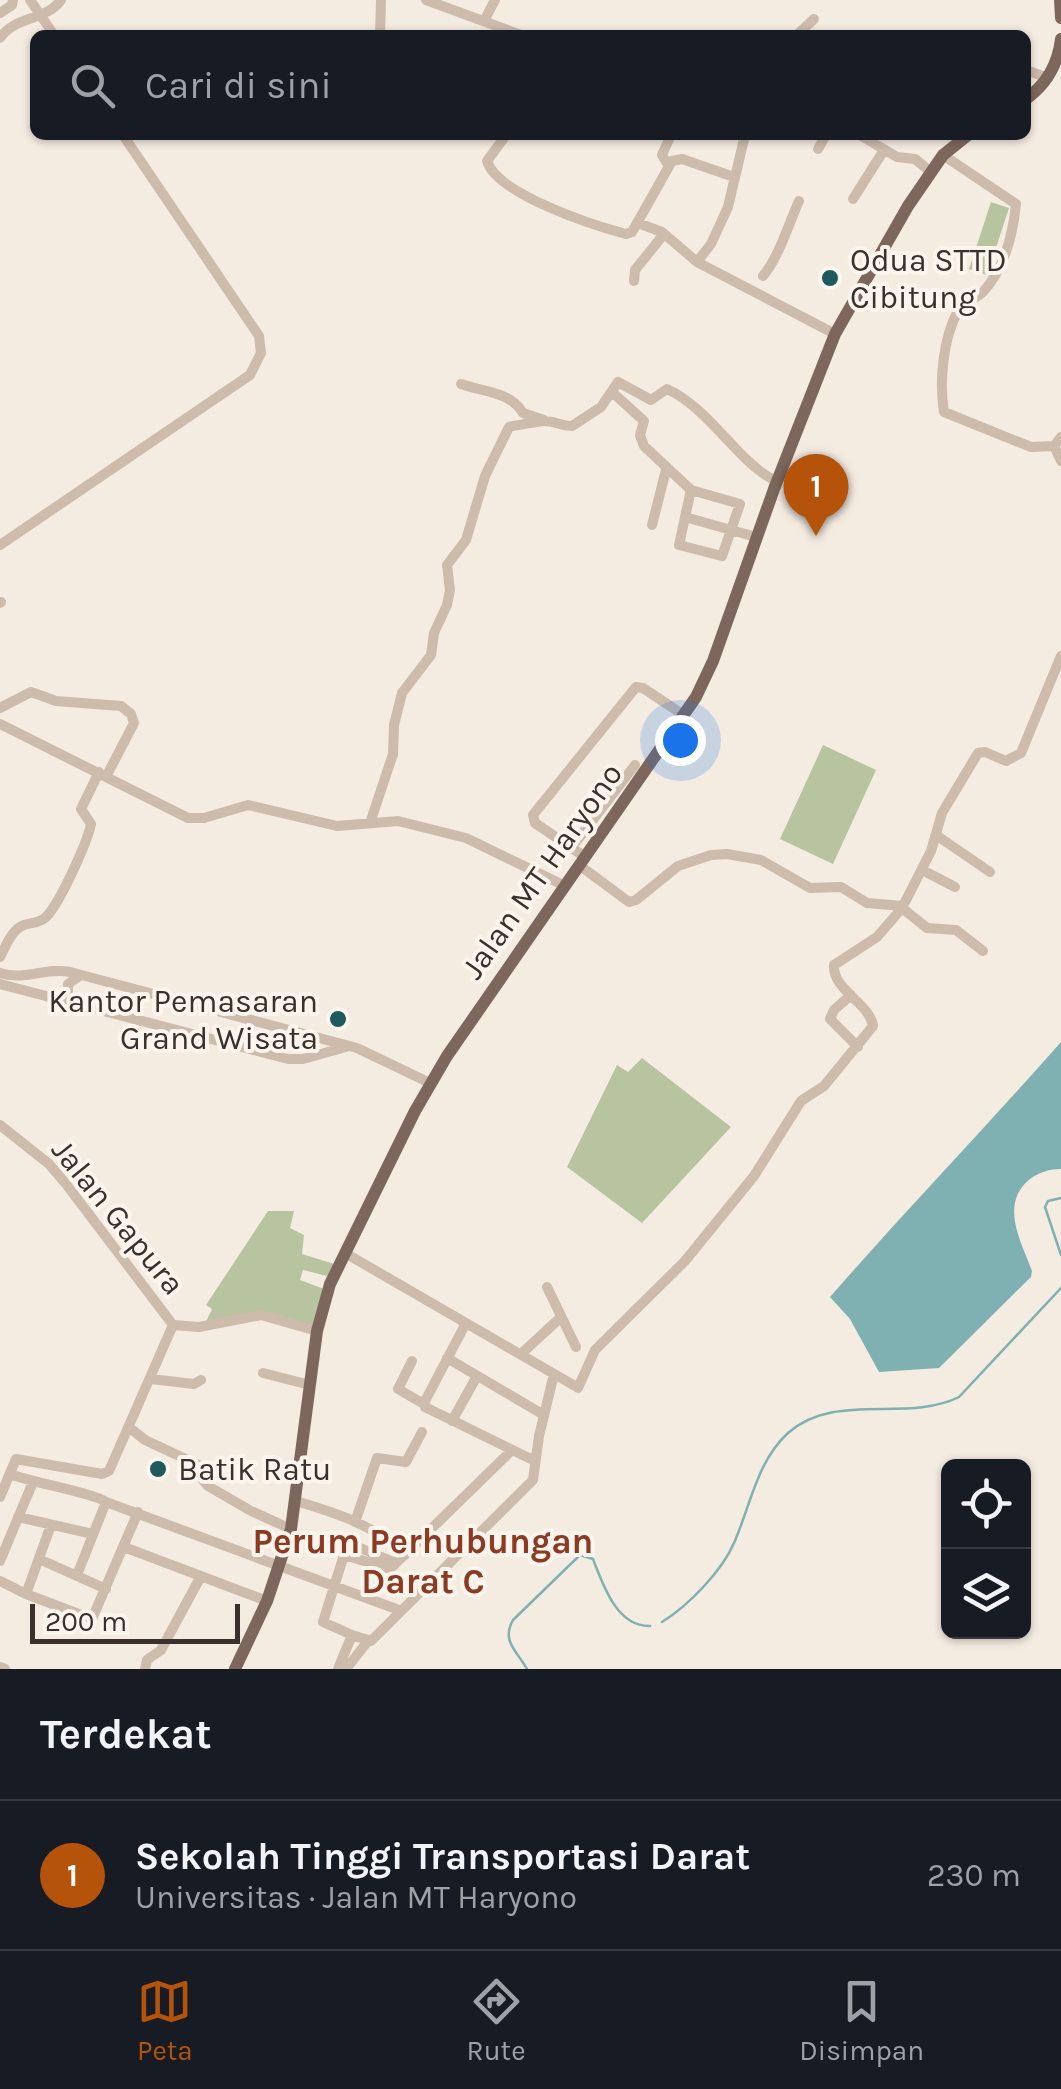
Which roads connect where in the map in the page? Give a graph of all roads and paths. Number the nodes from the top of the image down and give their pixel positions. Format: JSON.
{"nodes":[{"id":1,"x":13,"y":0,"type":"edge"},
{"id":2,"x":30,"y":0,"type":"edge"},
{"id":3,"x":61,"y":0,"type":"edge"},
{"id":4,"x":381,"y":0,"type":"edge"},
{"id":5,"x":427,"y":0,"type":"edge"},
{"id":6,"x":495,"y":0,"type":"edge"},
{"id":7,"x":1060,"y":0,"type":"edge"},
{"id":8,"x":0,"y":13,"type":"edge"},
{"id":9,"x":40,"y":14,"type":"junction"},
{"id":10,"x":1061,"y":18,"type":"edge"},
{"id":11,"x":814,"y":19,"type":"dead end"},
{"id":12,"x":484,"y":20,"type":"junction"},
{"id":13,"x":51,"y":30,"type":"edge"},
{"id":14,"x":380,"y":30,"type":"edge"},
{"id":15,"x":498,"y":30,"type":"edge"},
{"id":16,"x":802,"y":30,"type":"edge"},
{"id":17,"x":0,"y":38,"type":"edge"},
{"id":18,"x":1061,"y":39,"type":"edge"},
{"id":19,"x":1031,"y":72,"type":"edge"},
{"id":20,"x":1048,"y":78,"type":"junction"},
{"id":21,"x":1031,"y":94,"type":"edge"},
{"id":22,"x":125,"y":140,"type":"edge"},
{"id":23,"x":502,"y":140,"type":"edge"},
{"id":24,"x":669,"y":140,"type":"edge"},
{"id":25,"x":744,"y":140,"type":"edge"},
{"id":26,"x":823,"y":140,"type":"edge"},
{"id":27,"x":869,"y":140,"type":"edge"},
{"id":28,"x":958,"y":140,"type":"edge"},
{"id":29,"x":818,"y":149,"type":"dead end"},
{"id":30,"x":884,"y":150,"type":"junction"},
{"id":31,"x":943,"y":154,"type":"junction"},
{"id":32,"x":668,"y":165,"type":"junction"},
{"id":33,"x":931,"y":172,"type":"junction"},
{"id":34,"x":734,"y":177,"type":"junction"},
{"id":35,"x":853,"y":199,"type":"dead end"},
{"id":36,"x":799,"y":201,"type":"dead end"},
{"id":37,"x":638,"y":223,"type":"junction"},
{"id":38,"x":664,"y":234,"type":"junction"},
{"id":39,"x":697,"y":262,"type":"junction"},
{"id":40,"x":764,"y":276,"type":"dead end"},
{"id":41,"x":634,"y":281,"type":"dead end"},
{"id":42,"x":836,"y":334,"type":"junction"},
{"id":43,"x":462,"y":384,"type":"dead end"},
{"id":44,"x":612,"y":392,"type":"junction"},
{"id":45,"x":546,"y":421,"type":"junction"},
{"id":46,"x":1057,"y":441,"type":"edge"},
{"id":47,"x":1061,"y":462,"type":"edge"},
{"id":48,"x":666,"y":470,"type":"junction"},
{"id":49,"x":778,"y":481,"type":"junction"},
{"id":50,"x":691,"y":490,"type":"junction"},
{"id":51,"x":685,"y":517,"type":"junction"},
{"id":52,"x":652,"y":525,"type":"dead end"},
{"id":53,"x":731,"y":530,"type":"junction"},
{"id":54,"x":756,"y":537,"type":"junction"},
{"id":55,"x":0,"y":546,"type":"edge"},
{"id":56,"x":1061,"y":656,"type":"edge"},
{"id":57,"x":0,"y":708,"type":"edge"},
{"id":58,"x":685,"y":716,"type":"junction"},
{"id":59,"x":0,"y":724,"type":"edge"},
{"id":60,"x":635,"y":765,"type":"dead end"},
{"id":61,"x":103,"y":774,"type":"junction"},
{"id":62,"x":370,"y":824,"type":"junction"},
{"id":63,"x":936,"y":835,"type":"junction"},
{"id":64,"x":572,"y":847,"type":"junction"},
{"id":65,"x":582,"y":861,"type":"junction"},
{"id":66,"x":990,"y":872,"type":"dead end"},
{"id":67,"x":924,"y":874,"type":"junction"},
{"id":68,"x":563,"y":886,"type":"junction"},
{"id":69,"x":956,"y":887,"type":"dead end"},
{"id":70,"x":903,"y":907,"type":"junction"},
{"id":71,"x":983,"y":951,"type":"dead end"},
{"id":72,"x":0,"y":959,"type":"edge"},
{"id":73,"x":41,"y":973,"type":"junction"},
{"id":74,"x":6,"y":975,"type":"edge"},
{"id":75,"x":81,"y":975,"type":"junction"},
{"id":76,"x":0,"y":984,"type":"edge"},
{"id":77,"x":852,"y":995,"type":"junction"},
{"id":78,"x":41,"y":996,"type":"junction"},
{"id":79,"x":72,"y":1003,"type":"junction"},
{"id":80,"x":858,"y":1047,"type":"junction"},
{"id":81,"x":357,"y":1048,"type":"junction"},
{"id":82,"x":430,"y":1084,"type":"junction"},
{"id":83,"x":0,"y":1125,"type":"edge"},
{"id":84,"x":344,"y":1253,"type":"junction"},
{"id":85,"x":546,"y":1287,"type":"dead end"},
{"id":86,"x":560,"y":1318,"type":"junction"},
{"id":87,"x":466,"y":1323,"type":"junction"},
{"id":88,"x":174,"y":1325,"type":"junction"},
{"id":89,"x":318,"y":1331,"type":"junction"},
{"id":90,"x":576,"y":1346,"type":"dead end"},
{"id":91,"x":520,"y":1354,"type":"junction"},
{"id":92,"x":447,"y":1358,"type":"junction"},
{"id":93,"x":412,"y":1362,"type":"dead end"},
{"id":94,"x":263,"y":1373,"type":"dead end"},
{"id":95,"x":554,"y":1374,"type":"junction"},
{"id":96,"x":477,"y":1376,"type":"junction"},
{"id":97,"x":151,"y":1379,"type":"junction"},
{"id":98,"x":201,"y":1380,"type":"dead end"},
{"id":99,"x":310,"y":1385,"type":"junction"},
{"id":100,"x":424,"y":1404,"type":"junction"},
{"id":101,"x":544,"y":1416,"type":"junction"},
{"id":102,"x":452,"y":1421,"type":"junction"},
{"id":103,"x":130,"y":1428,"type":"junction"},
{"id":104,"x":422,"y":1432,"type":"dead end"},
{"id":105,"x":511,"y":1451,"type":"junction"},
{"id":106,"x":212,"y":1455,"type":"dead end"},
{"id":107,"x":0,"y":1456,"type":"edge"},
{"id":108,"x":16,"y":1459,"type":"junction"},
{"id":109,"x":535,"y":1461,"type":"junction"},
{"id":110,"x":206,"y":1468,"type":"junction"},
{"id":111,"x":10,"y":1474,"type":"junction"},
{"id":112,"x":32,"y":1482,"type":"junction"},
{"id":113,"x":0,"y":1498,"type":"edge"},
{"id":114,"x":296,"y":1501,"type":"junction"},
{"id":115,"x":106,"y":1502,"type":"junction"},
{"id":116,"x":138,"y":1512,"type":"junction"},
{"id":117,"x":18,"y":1517,"type":"junction"},
{"id":118,"x":355,"y":1522,"type":"junction"},
{"id":119,"x":51,"y":1525,"type":"junction"},
{"id":120,"x":291,"y":1528,"type":"junction"},
{"id":121,"x":94,"y":1534,"type":"junction"},
{"id":122,"x":124,"y":1547,"type":"junction"},
{"id":123,"x":39,"y":1559,"type":"junction"},
{"id":124,"x":400,"y":1559,"type":"junction"},
{"id":125,"x":0,"y":1560,"type":"edge"},
{"id":126,"x":279,"y":1566,"type":"junction"},
{"id":127,"x":77,"y":1574,"type":"junction"},
{"id":128,"x":201,"y":1576,"type":"junction"},
{"id":129,"x":0,"y":1580,"type":"edge"},
{"id":130,"x":334,"y":1586,"type":"junction"},
{"id":131,"x":106,"y":1589,"type":"junction"},
{"id":132,"x":26,"y":1594,"type":"junction"},
{"id":133,"x":267,"y":1601,"type":"junction"},
{"id":134,"x":399,"y":1610,"type":"junction"},
{"id":135,"x":352,"y":1635,"type":"junction"},
{"id":136,"x":368,"y":1640,"type":"junction"},
{"id":137,"x":144,"y":1669,"type":"edge"},
{"id":138,"x":235,"y":1669,"type":"edge"},
{"id":139,"x":342,"y":1669,"type":"edge"}],
"edges":[{"from":1,"to":8,"type":"street"},
{"from":2,"to":9,"type":"street"},
{"from":3,"to":9,"type":"street"},
{"from":4,"to":14,"type":"street"},
{"from":5,"to":12,"type":"street"},
{"from":6,"to":12,"type":"street"},
{"from":7,"to":10,"type":"main road"},
{"from":9,"to":13,"type":"street"},
{"from":9,"to":17,"type":"street"},
{"from":11,"to":16,"type":"street"},
{"from":12,"to":15,"type":"street"},
{"from":18,"to":20,"type":"main road"},
{"from":19,"to":20,"type":"street"},
{"from":20,"to":21,"type":"main road"},
{"from":22,"to":55,"type":"street"},
{"from":23,"to":37,"type":"street"},
{"from":24,"to":32,"type":"street"},
{"from":25,"to":34,"type":"street"},
{"from":26,"to":29,"type":"street"},
{"from":27,"to":30,"type":"street"},
{"from":28,"to":31,"type":"main road","name":"Jalan MT Haryono"},
{"from":30,"to":33,"type":"street"},
{"from":30,"to":35,"type":"street"},
{"from":31,"to":33,"type":"main road","name":"Jalan MT Haryono"},
{"from":31,"to":46,"type":"street"},
{"from":32,"to":34,"type":"street"},
{"from":32,"to":37,"type":"street"},
{"from":33,"to":42,"type":"main road","name":"Jalan MT Haryono"},
{"from":34,"to":39,"type":"street"},
{"from":36,"to":40,"type":"street"},
{"from":37,"to":38,"type":"street"},
{"from":38,"to":39,"type":"street"},
{"from":38,"to":41,"type":"street"},
{"from":39,"to":42,"type":"street"},
{"from":42,"to":49,"type":"main road","name":"Jalan MT Haryono"},
{"from":43,"to":45,"type":"street"},
{"from":44,"to":45,"type":"street"},
{"from":44,"to":48,"type":"street"},
{"from":44,"to":49,"type":"street"},
{"from":45,"to":62,"type":"street"},
{"from":46,"to":47,"type":"street"},
{"from":48,"to":50,"type":"street"},
{"from":48,"to":52,"type":"street"},
{"from":49,"to":54,"type":"main road","name":"Jalan MT Haryono"},
{"from":50,"to":51,"type":"street"},
{"from":50,"to":53,"type":"street"},
{"from":51,"to":53,"type":"street"},
{"from":51,"to":53,"type":"street"},
{"from":53,"to":54,"type":"street"},
{"from":54,"to":58,"type":"main road","name":"Jalan MT Haryono"},
{"from":56,"to":63,"type":"street"},
{"from":57,"to":61,"type":"street"},
{"from":58,"to":64,"type":"street"},
{"from":58,"to":65,"type":"main road","name":"Jalan MT Haryono"},
{"from":59,"to":61,"type":"street"},
{"from":60,"to":64,"type":"street"},
{"from":61,"to":62,"type":"street"},
{"from":61,"to":72,"type":"street"},
{"from":62,"to":68,"type":"street"},
{"from":63,"to":66,"type":"street"},
{"from":63,"to":67,"type":"street"},
{"from":64,"to":65,"type":"street"},
{"from":65,"to":68,"type":"main road","name":"Jalan MT Haryono"},
{"from":65,"to":70,"type":"street"},
{"from":67,"to":69,"type":"street"},
{"from":67,"to":70,"type":"street"},
{"from":68,"to":82,"type":"main road","name":"Jalan MT Haryono"},
{"from":70,"to":71,"type":"street"},
{"from":70,"to":77,"type":"street"},
{"from":72,"to":74,"type":"street"},
{"from":73,"to":74,"type":"street"},
{"from":73,"to":75,"type":"street"},
{"from":73,"to":78,"type":"street"},
{"from":75,"to":79,"type":"street"},
{"from":75,"to":81,"type":"street"},
{"from":76,"to":78,"type":"street"},
{"from":77,"to":80,"type":"street"},
{"from":77,"to":80,"type":"street"},
{"from":78,"to":79,"type":"street"},
{"from":79,"to":81,"type":"street"},
{"from":80,"to":95,"type":"street"},
{"from":81,"to":82,"type":"street"},
{"from":82,"to":84,"type":"main road","name":"Jalan MT Haryono"},
{"from":83,"to":88,"type":"street","name":"Jalan Gapura"},
{"from":84,"to":87,"type":"street"},
{"from":84,"to":89,"type":"main road","name":"Jalan MT Haryono"},
{"from":85,"to":86,"type":"street"},
{"from":86,"to":90,"type":"street"},
{"from":86,"to":91,"type":"street"},
{"from":87,"to":91,"type":"street"},
{"from":87,"to":92,"type":"street"},
{"from":88,"to":89,"type":"street","name":"Jalan Gapura"},
{"from":88,"to":97,"type":"street"},
{"from":89,"to":99,"type":"main road","name":"Jalan MT Haryono"},
{"from":91,"to":95,"type":"street"},
{"from":92,"to":96,"type":"street"},
{"from":92,"to":100,"type":"street"},
{"from":93,"to":100,"type":"street"},
{"from":94,"to":99,"type":"street"},
{"from":95,"to":101,"type":"street"},
{"from":96,"to":101,"type":"street"},
{"from":96,"to":102,"type":"street"},
{"from":97,"to":98,"type":"street"},
{"from":97,"to":103,"type":"street"},
{"from":99,"to":114,"type":"main road","name":"Jalan MT Haryono"},
{"from":100,"to":102,"type":"street"},
{"from":101,"to":109,"type":"street"},
{"from":102,"to":105,"type":"street"},
{"from":103,"to":108,"type":"street"},
{"from":103,"to":110,"type":"street"},
{"from":104,"to":118,"type":"street"},
{"from":105,"to":109,"type":"street"},
{"from":105,"to":124,"type":"street"},
{"from":106,"to":110,"type":"street"},
{"from":107,"to":108,"type":"street"},
{"from":108,"to":111,"type":"street"},
{"from":109,"to":134,"type":"street"},
{"from":110,"to":120,"type":"street"},
{"from":111,"to":112,"type":"street"},
{"from":111,"to":113,"type":"street"},
{"from":112,"to":115,"type":"street"},
{"from":112,"to":117,"type":"street"},
{"from":114,"to":118,"type":"street"},
{"from":114,"to":120,"type":"main road","name":"Jalan MT Haryono"},
{"from":115,"to":116,"type":"street"},
{"from":115,"to":121,"type":"street"},
{"from":116,"to":122,"type":"street"},
{"from":116,"to":126,"type":"street"},
{"from":117,"to":119,"type":"street"},
{"from":117,"to":125,"type":"street"},
{"from":118,"to":124,"type":"street"},
{"from":119,"to":121,"type":"street"},
{"from":119,"to":123,"type":"street"},
{"from":120,"to":126,"type":"main road","name":"Jalan MT Haryono"},
{"from":121,"to":127,"type":"street"},
{"from":122,"to":128,"type":"street"},
{"from":122,"to":131,"type":"street"},
{"from":123,"to":127,"type":"street"},
{"from":123,"to":132,"type":"street"},
{"from":124,"to":130,"type":"street"},
{"from":126,"to":130,"type":"street"},
{"from":126,"to":133,"type":"main road","name":"Jalan MT Haryono"},
{"from":127,"to":131,"type":"street"},
{"from":128,"to":133,"type":"street"},
{"from":128,"to":137,"type":"street"},
{"from":129,"to":132,"type":"street"},
{"from":130,"to":134,"type":"street"},
{"from":130,"to":135,"type":"street"},
{"from":131,"to":132,"type":"street"},
{"from":133,"to":138,"type":"main road","name":"Jalan MT Haryono"},
{"from":134,"to":136,"type":"street"},
{"from":135,"to":136,"type":"street"},
{"from":135,"to":139,"type":"street"},
{"from":136,"to":139,"type":"street"}]}
